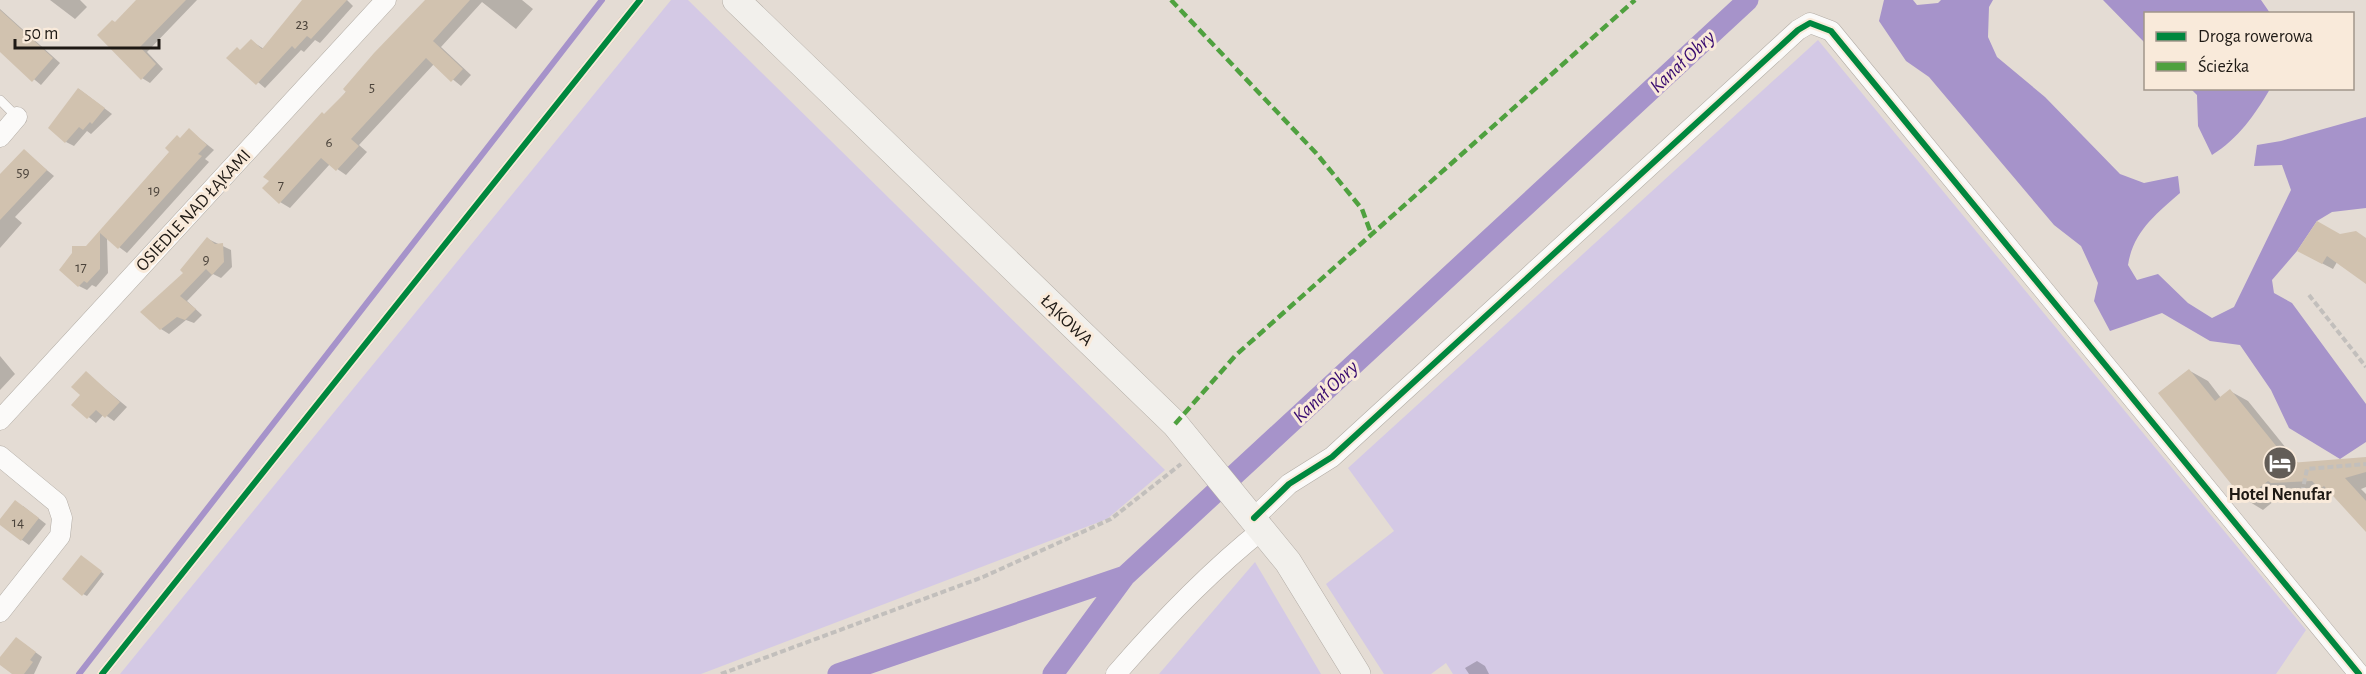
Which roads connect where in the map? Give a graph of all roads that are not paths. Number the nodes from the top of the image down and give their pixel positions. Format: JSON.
{"nodes":[{"id":1,"x":386,"y":0,"type":"edge"},
{"id":2,"x":640,"y":0,"type":"edge"},
{"id":3,"x":736,"y":0,"type":"edge"},
{"id":4,"x":0,"y":100,"type":"edge"},
{"id":5,"x":17,"y":117,"type":"joint"},
{"id":6,"x":0,"y":137,"type":"edge"},
{"id":7,"x":0,"y":420,"type":"edge"},
{"id":8,"x":0,"y":456,"type":"edge"},
{"id":9,"x":1256,"y":520,"type":"junction"},
{"id":10,"x":0,"y":612,"type":"edge"},
{"id":11,"x":102,"y":674,"type":"edge"},
{"id":12,"x":1116,"y":674,"type":"edge"},
{"id":13,"x":1357,"y":674,"type":"edge"},
{"id":14,"x":2359,"y":674,"type":"edge"}],
"edges":[{"from":1,"to":7,"type":"street","name":"OSIEDLE NAD ŁĄKAMI"},
{"from":2,"to":11,"type":"lane"},
{"from":3,"to":9,"type":"street","name":"ŁĄKOWA"},
{"from":4,"to":5,"type":"lane"},
{"from":5,"to":6,"type":"street"},
{"from":8,"to":10,"type":"street"},
{"from":9,"to":12,"type":"street"},
{"from":9,"to":13,"type":"street","name":"ŁĄKOWA"},
{"from":9,"to":14,"type":"street"}]}
